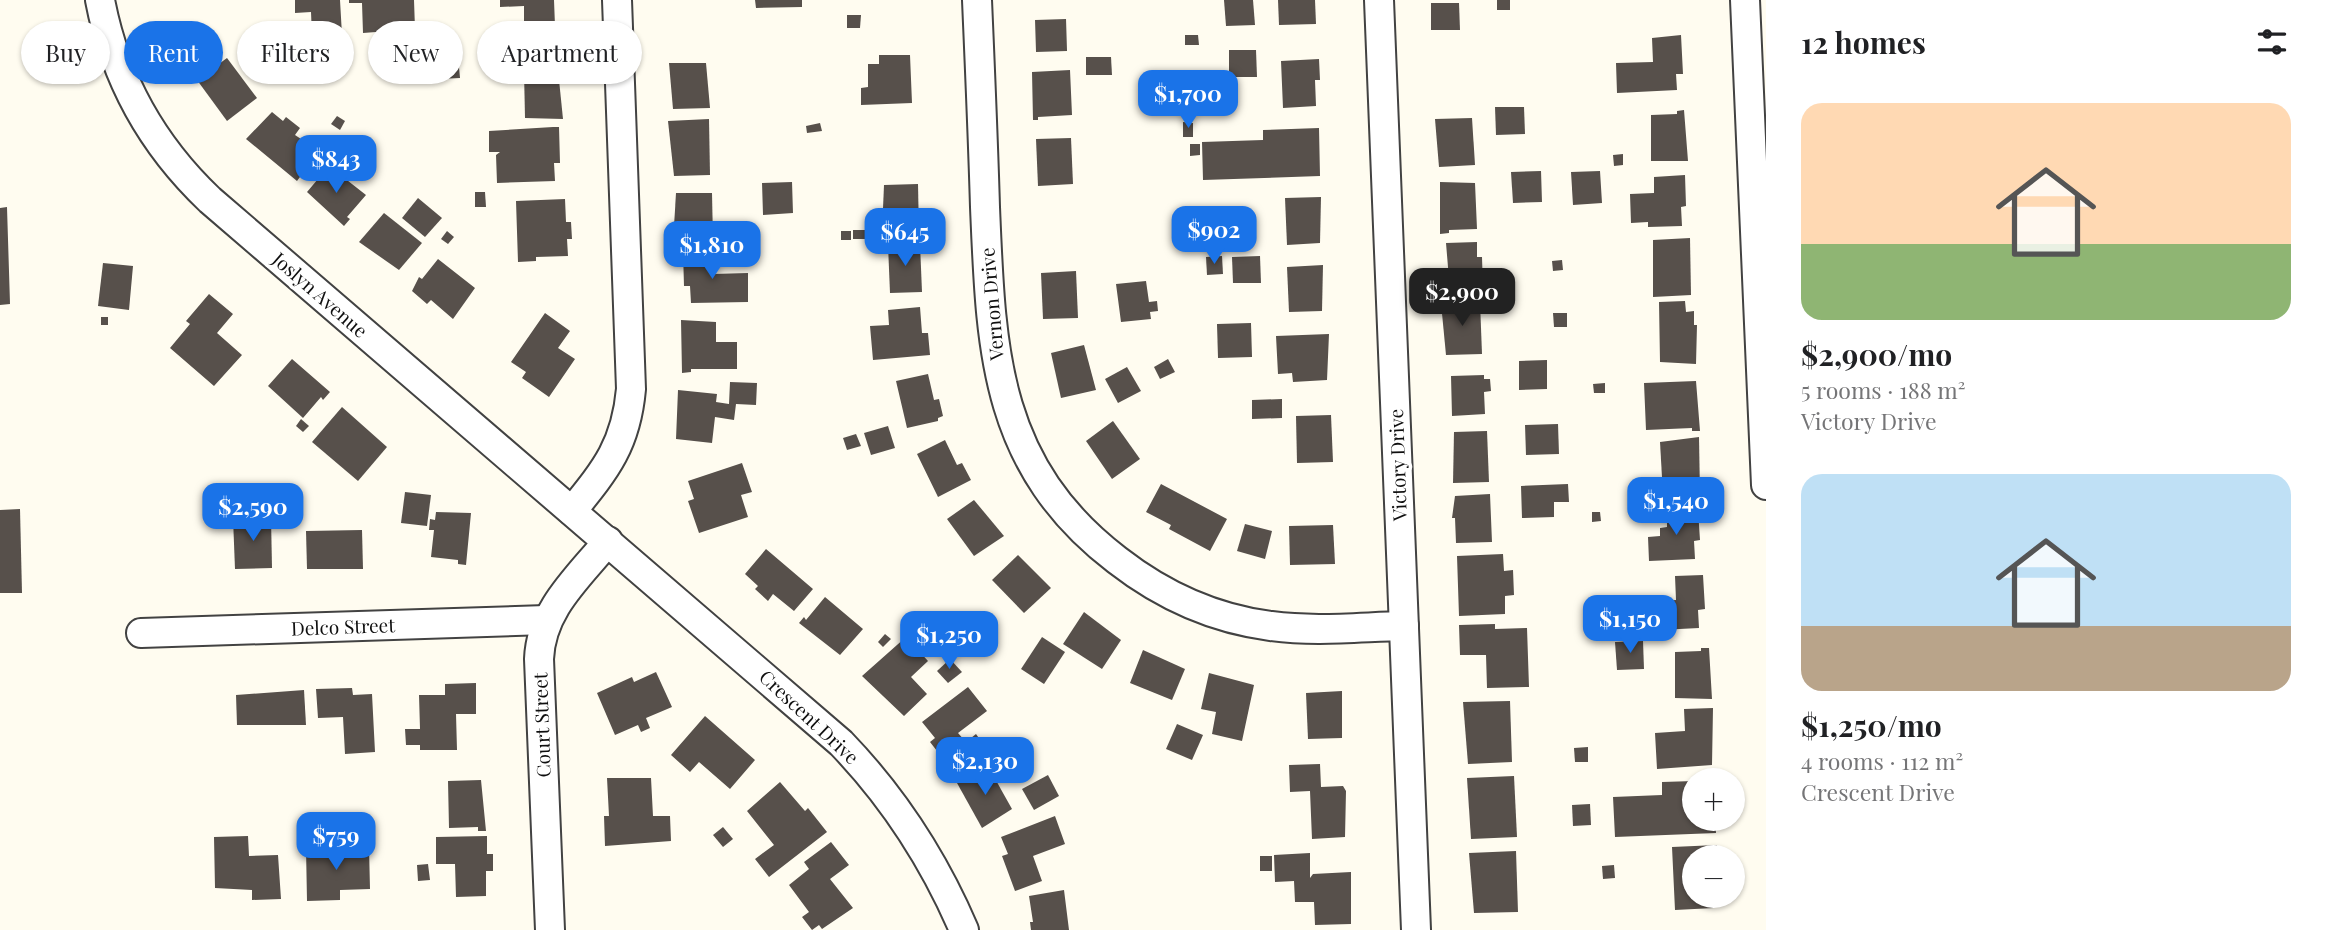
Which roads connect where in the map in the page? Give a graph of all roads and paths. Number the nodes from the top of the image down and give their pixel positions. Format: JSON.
{"nodes":[{"id":1,"x":100,"y":0,"type":"edge"},
{"id":2,"x":617,"y":0,"type":"edge"},
{"id":3,"x":977,"y":0,"type":"edge"},
{"id":4,"x":1379,"y":0,"type":"edge"},
{"id":5,"x":1745,"y":0,"type":"edge"},
{"id":6,"x":1766,"y":485,"type":"edge"},
{"id":7,"x":572,"y":511,"type":"junction"},
{"id":8,"x":608,"y":541,"type":"junction"},
{"id":9,"x":546,"y":620,"type":"junction"},
{"id":10,"x":1404,"y":626,"type":"junction"},
{"id":11,"x":141,"y":633,"type":"dead end"},
{"id":12,"x":550,"y":930,"type":"edge"},
{"id":13,"x":964,"y":930,"type":"edge"},
{"id":14,"x":1416,"y":930,"type":"edge"}],
"edges":[{"from":1,"to":7,"type":"street","name":"Joslyn Avenue"},
{"from":2,"to":7,"type":"street"},
{"from":3,"to":10,"type":"street","name":"Vernon Drive"},
{"from":4,"to":10,"type":"street","name":"Victory Drive"},
{"from":5,"to":6,"type":"street"},
{"from":7,"to":8,"type":"street","name":"Joslyn Avenue"},
{"from":8,"to":9,"type":"street","name":"Court Street"},
{"from":8,"to":13,"type":"street","name":"Crescent Drive"},
{"from":9,"to":11,"type":"street","name":"Delco Street"},
{"from":9,"to":12,"type":"street","name":"Court Street"},
{"from":10,"to":14,"type":"street","name":"Victory Drive"}]}
